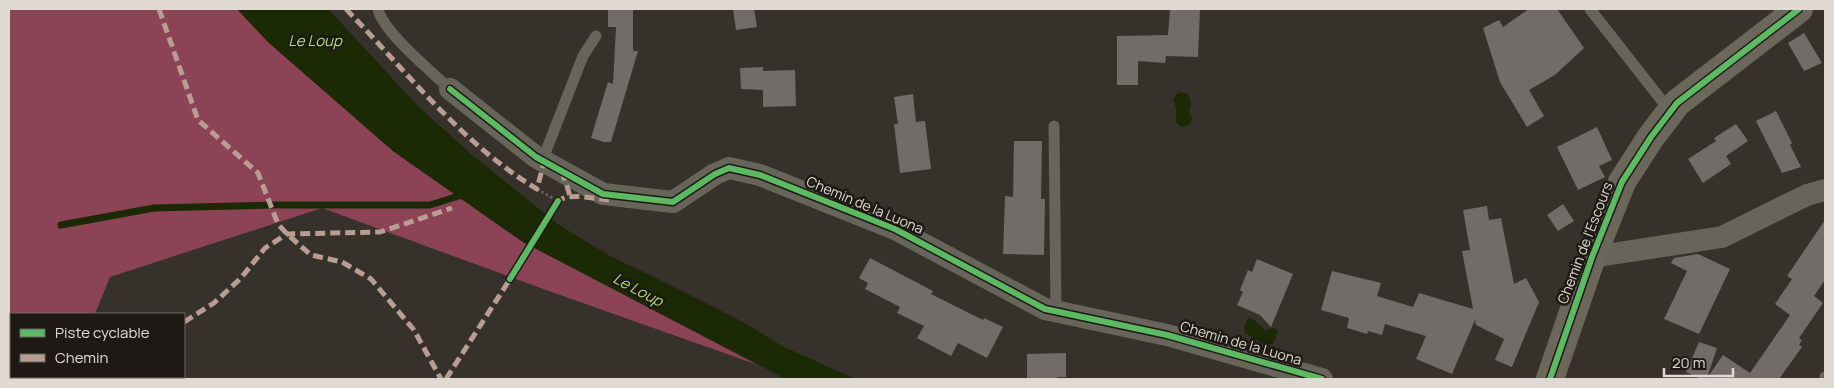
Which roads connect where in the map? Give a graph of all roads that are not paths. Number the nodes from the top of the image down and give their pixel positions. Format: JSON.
{"nodes":[{"id":1,"x":378,"y":9,"type":"edge"},
{"id":2,"x":1590,"y":9,"type":"edge"},
{"id":3,"x":1799,"y":9,"type":"edge"},
{"id":4,"x":596,"y":36,"type":"dead end"},
{"id":5,"x":450,"y":89,"type":"joint"},
{"id":6,"x":1670,"y":112,"type":"junction"},
{"id":7,"x":1054,"y":126,"type":"dead end"},
{"id":8,"x":544,"y":162,"type":"junction"},
{"id":9,"x":1825,"y":190,"type":"edge"},
{"id":10,"x":1592,"y":257,"type":"junction"},
{"id":11,"x":1056,"y":311,"type":"junction"},
{"id":12,"x":1322,"y":379,"type":"edge"},
{"id":13,"x":1550,"y":379,"type":"edge"}],
"edges":[{"from":1,"to":5,"type":"lane"},
{"from":2,"to":6,"type":"lane"},
{"from":3,"to":6,"type":"street","name":"Chemin de l'Escours"},
{"from":4,"to":8,"type":"lane"},
{"from":5,"to":8,"type":"street","name":"Chemin de la Luona"},
{"from":6,"to":10,"type":"street","name":"Chemin de l'Escours"},
{"from":7,"to":11,"type":"lane"},
{"from":8,"to":11,"type":"street","name":"Chemin de la Luona"},
{"from":9,"to":10,"type":"street"},
{"from":10,"to":13,"type":"street","name":"Chemin de l'Escours"},
{"from":11,"to":12,"type":"street","name":"Chemin de la Luona"}]}
